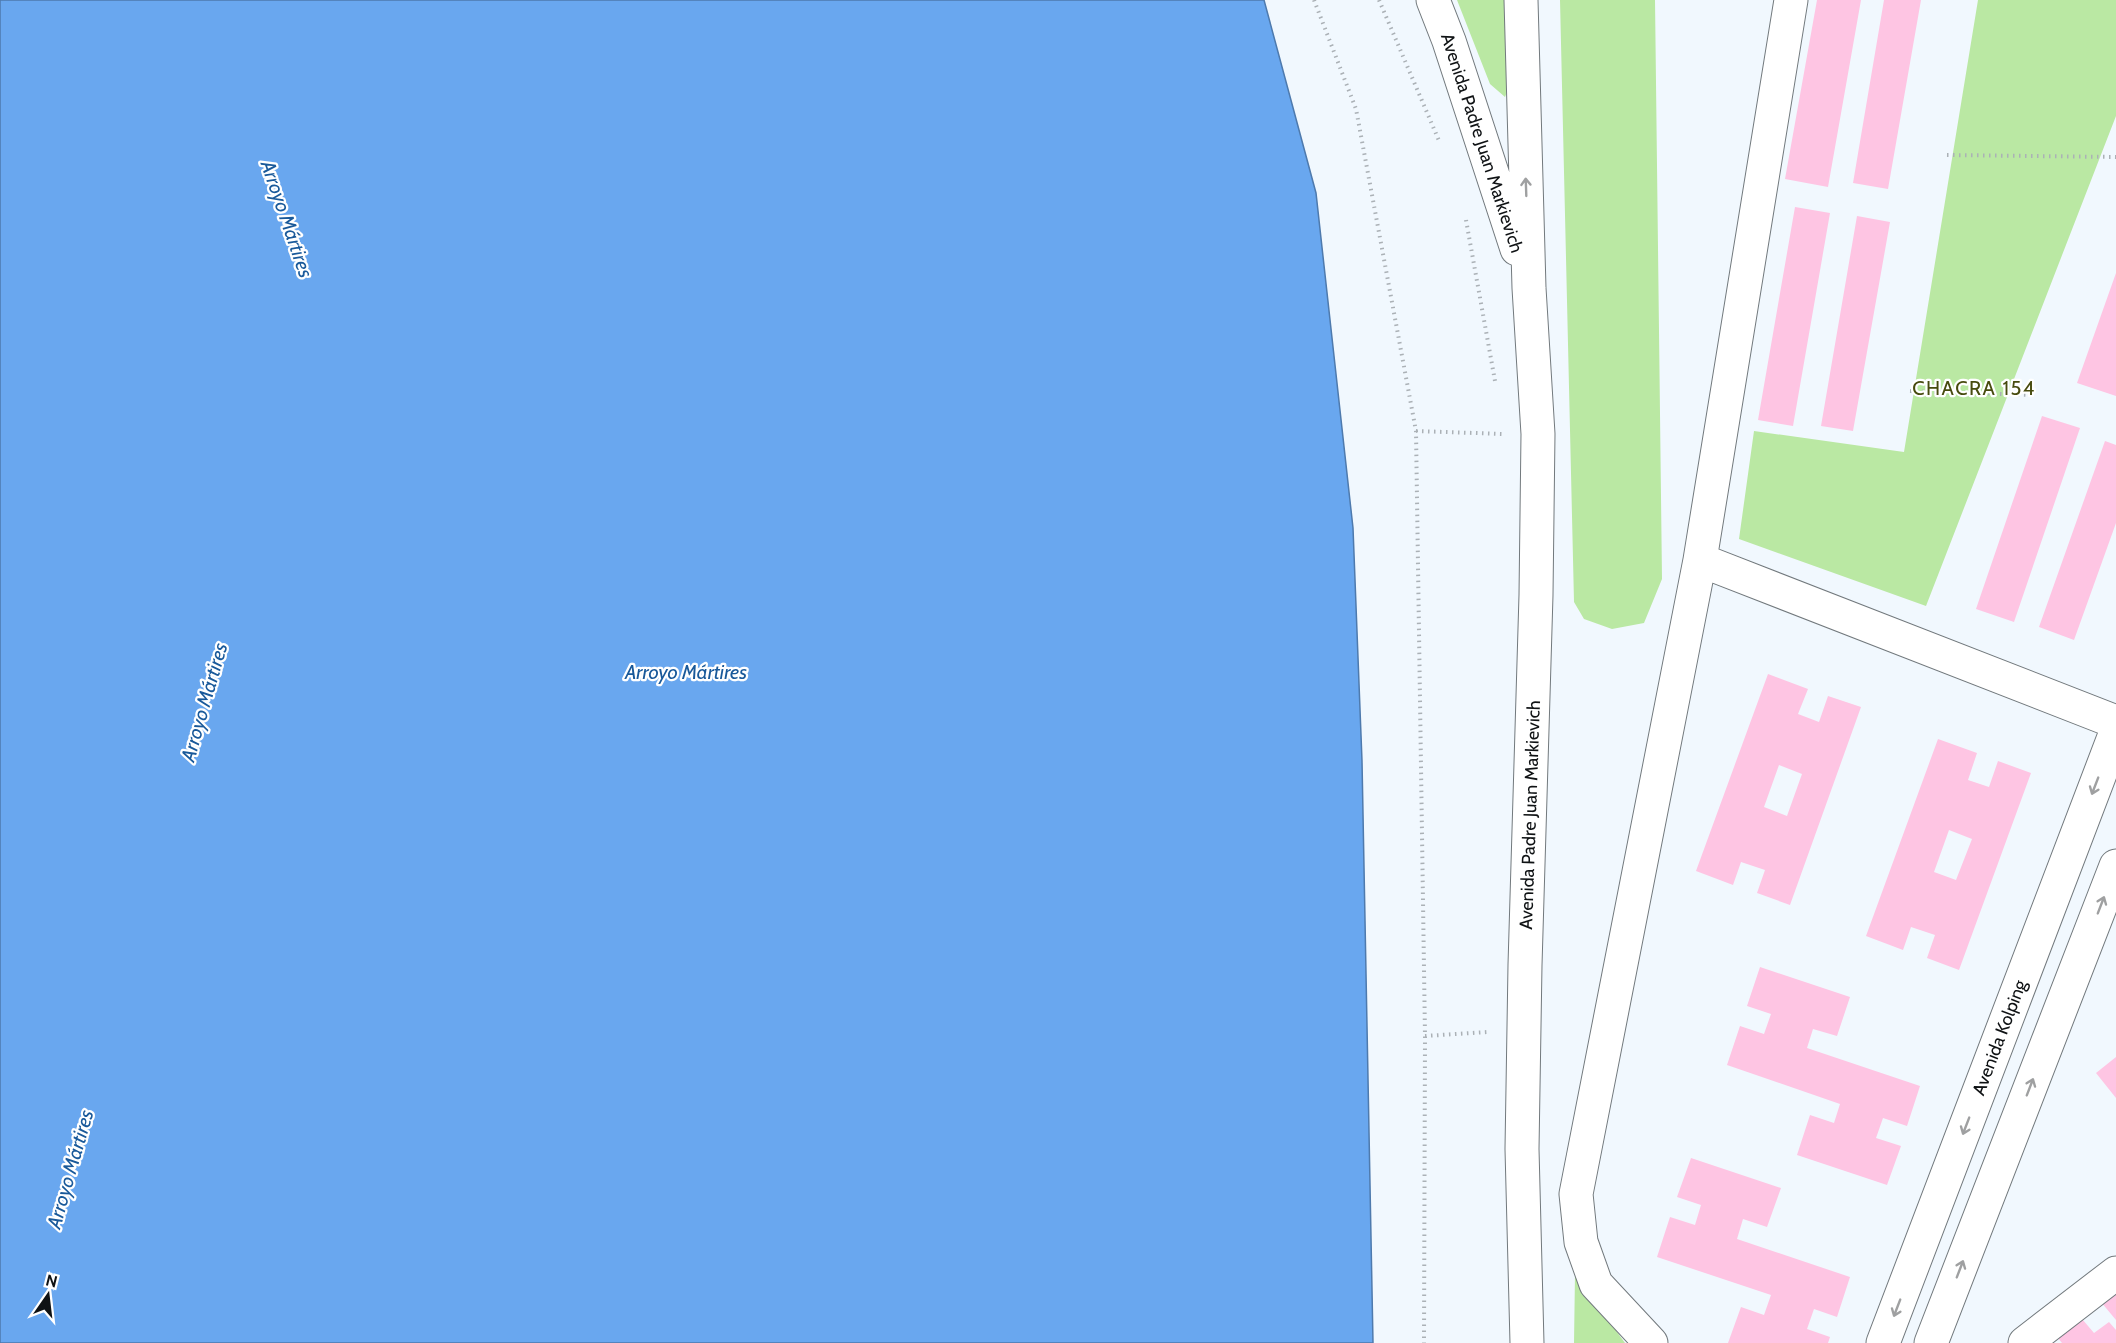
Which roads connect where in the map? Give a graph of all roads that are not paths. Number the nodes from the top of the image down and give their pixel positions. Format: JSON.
{"nodes":[{"id":1,"x":1433,"y":0,"type":"edge"},
{"id":2,"x":1521,"y":0,"type":"edge"},
{"id":3,"x":1791,"y":0,"type":"edge"},
{"id":4,"x":1529,"y":288,"type":"junction"},
{"id":5,"x":1700,"y":560,"type":"junction"},
{"id":6,"x":2116,"y":722,"type":"edge"},
{"id":7,"x":2116,"y":732,"type":"edge"},
{"id":8,"x":2116,"y":866,"type":"edge"},
{"id":9,"x":2116,"y":1273,"type":"edge"},
{"id":10,"x":1527,"y":1343,"type":"edge"},
{"id":11,"x":1652,"y":1343,"type":"edge"},
{"id":12,"x":1883,"y":1343,"type":"edge"},
{"id":13,"x":1931,"y":1343,"type":"edge"},
{"id":14,"x":2025,"y":1343,"type":"edge"}],
"edges":[{"from":1,"to":4,"type":"street","name":"Avenida Padre Juan Markievich"},
{"from":4,"to":2,"type":"street","name":"Avenida Padre Juan Markievich","one_way":true},
{"from":3,"to":5,"type":"street"},
{"from":4,"to":10,"type":"street","name":"Avenida Padre Juan Markievich"},
{"from":5,"to":6,"type":"street"},
{"from":5,"to":11,"type":"street"},
{"from":7,"to":12,"type":"street","name":"Avenida Kolping","one_way":true},
{"from":13,"to":8,"type":"street","one_way":true},
{"from":9,"to":14,"type":"street"}]}
